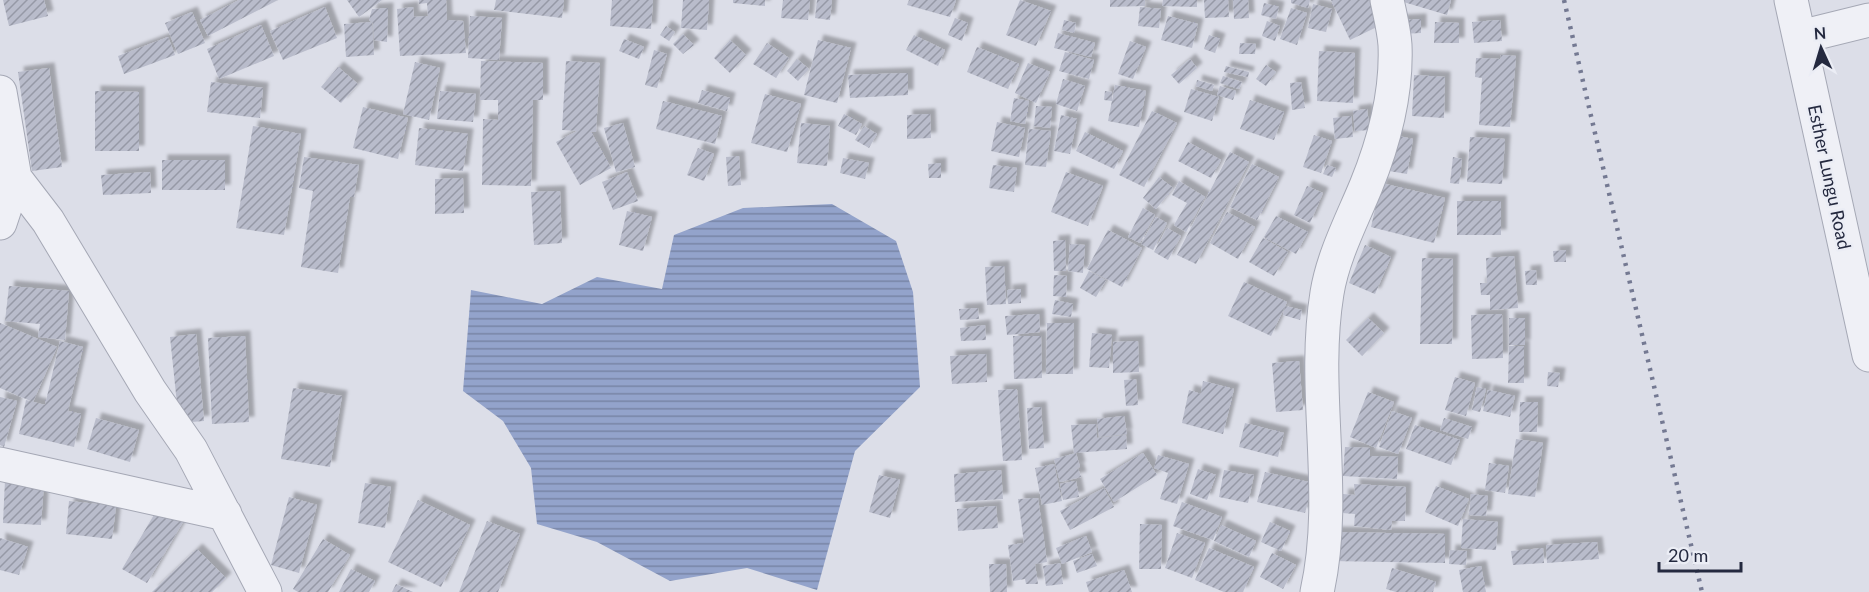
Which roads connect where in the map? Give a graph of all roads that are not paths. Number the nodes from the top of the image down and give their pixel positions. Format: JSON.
{"nodes":[{"id":1,"x":1387,"y":0,"type":"edge"},
{"id":2,"x":1791,"y":0,"type":"edge"},
{"id":3,"x":1869,"y":20,"type":"edge"},
{"id":4,"x":1800,"y":37,"type":"junction"},
{"id":5,"x":0,"y":92,"type":"edge"},
{"id":6,"x":15,"y":178,"type":"junction"},
{"id":7,"x":0,"y":224,"type":"edge"},
{"id":8,"x":1869,"y":355,"type":"edge"},
{"id":9,"x":0,"y":464,"type":"edge"},
{"id":10,"x":225,"y":514,"type":"junction"},
{"id":11,"x":265,"y":592,"type":"edge"},
{"id":12,"x":1317,"y":592,"type":"edge"}],
"edges":[{"from":1,"to":12,"type":"street"},
{"from":2,"to":4,"type":"street","name":"Esther Lungu Road"},
{"from":3,"to":4,"type":"street"},
{"from":4,"to":8,"type":"street","name":"Esther Lungu Road"},
{"from":5,"to":6,"type":"street"},
{"from":6,"to":7,"type":"street"},
{"from":6,"to":10,"type":"street"},
{"from":9,"to":10,"type":"street"},
{"from":10,"to":11,"type":"street"}]}
